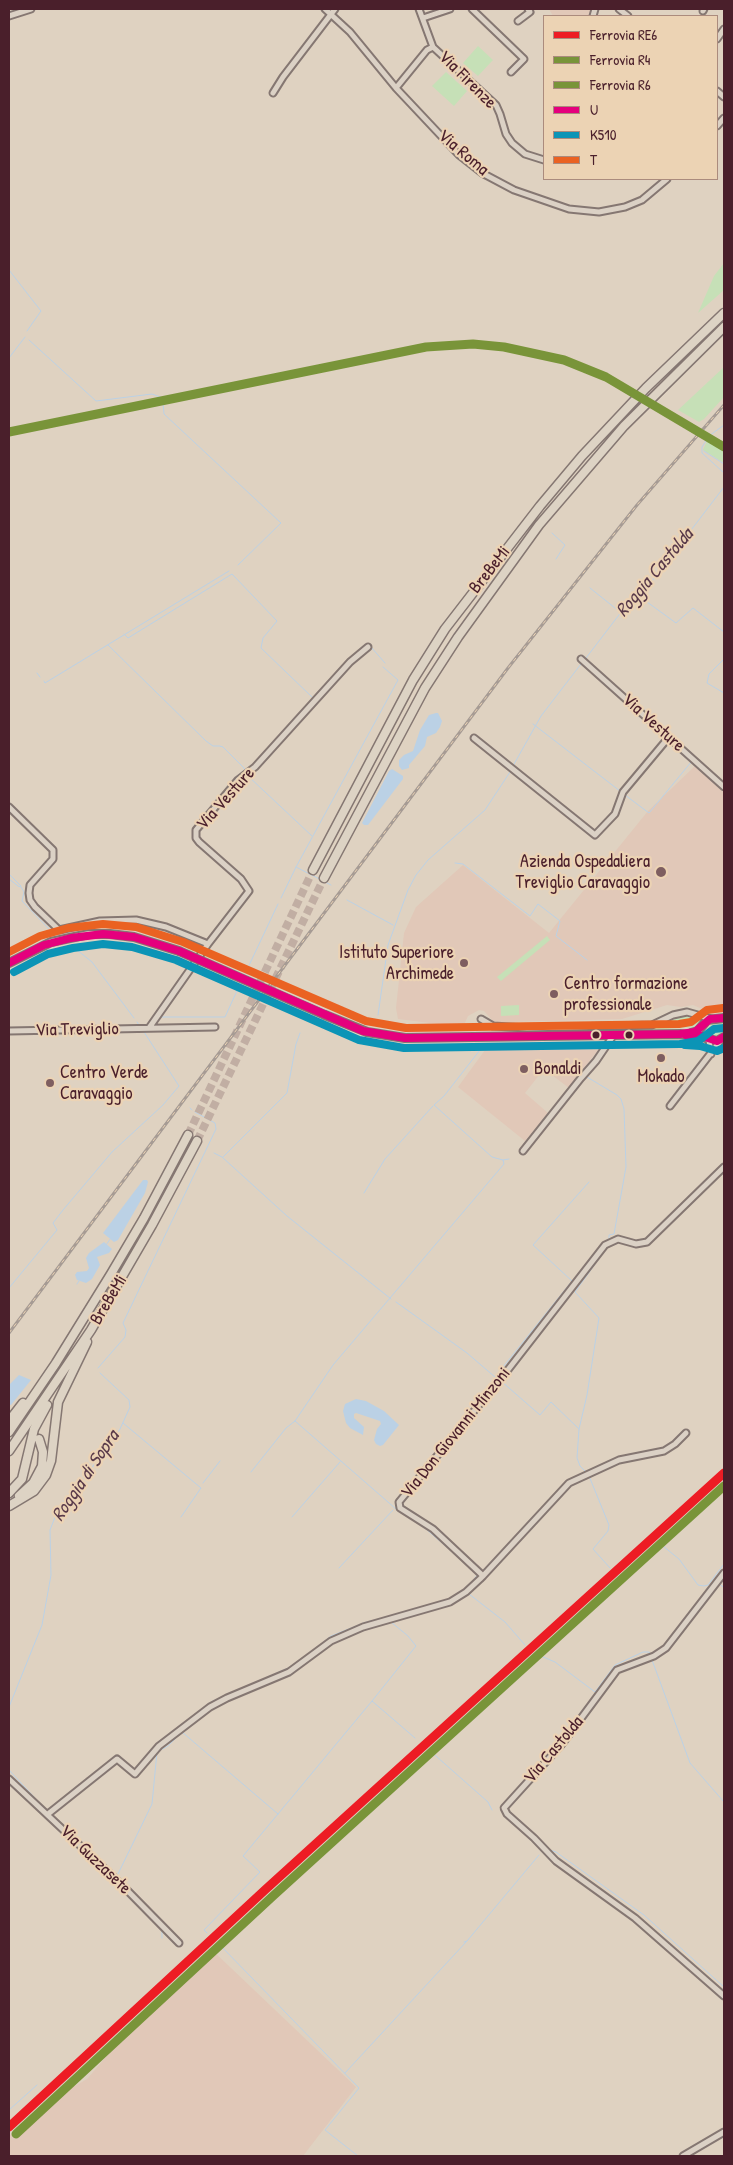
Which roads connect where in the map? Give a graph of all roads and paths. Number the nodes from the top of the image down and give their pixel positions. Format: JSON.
{"nodes":[{"id":1,"x":31,"y":9,"type":"edge"},
{"id":2,"x":325,"y":9,"type":"edge"},
{"id":3,"x":419,"y":9,"type":"edge"},
{"id":4,"x":450,"y":9,"type":"edge"},
{"id":5,"x":472,"y":9,"type":"edge"},
{"id":6,"x":528,"y":9,"type":"edge"},
{"id":7,"x":333,"y":11,"type":"edge"},
{"id":8,"x":9,"y":16,"type":"edge"},
{"id":9,"x":423,"y":18,"type":"junction"},
{"id":10,"x":518,"y":21,"type":"dead end"},
{"id":11,"x":433,"y":47,"type":"junction"},
{"id":12,"x":510,"y":72,"type":"dead end"},
{"id":13,"x":396,"y":88,"type":"junction"},
{"id":14,"x":273,"y":93,"type":"dead end"},
{"id":15,"x":543,"y":160,"type":"edge"},
{"id":16,"x":666,"y":180,"type":"edge"},
{"id":17,"x":724,"y":313,"type":"edge"},
{"id":18,"x":724,"y":327,"type":"edge"},
{"id":19,"x":368,"y":647,"type":"dead end"},
{"id":20,"x":581,"y":659,"type":"dead end"},
{"id":21,"x":670,"y":737,"type":"junction"},
{"id":22,"x":474,"y":738,"type":"dead end"},
{"id":23,"x":724,"y":787,"type":"edge"},
{"id":24,"x":9,"y":807,"type":"edge"},
{"id":25,"x":312,"y":870,"type":"tunnel mouth"},
{"id":26,"x":324,"y":878,"type":"tunnel mouth"},
{"id":27,"x":208,"y":944,"type":"junction"},
{"id":28,"x":9,"y":963,"type":"edge"},
{"id":29,"x":696,"y":1013,"type":"junction"},
{"id":30,"x":724,"y":1018,"type":"edge"},
{"id":31,"x":712,"y":1019,"type":"junction"},
{"id":32,"x":481,"y":1020,"type":"dead end"},
{"id":33,"x":703,"y":1025,"type":"junction"},
{"id":34,"x":215,"y":1027,"type":"dead end"},
{"id":35,"x":147,"y":1028,"type":"junction"},
{"id":36,"x":9,"y":1031,"type":"edge"},
{"id":37,"x":680,"y":1034,"type":"junction"},
{"id":38,"x":609,"y":1038,"type":"junction"},
{"id":39,"x":707,"y":1039,"type":"junction"},
{"id":40,"x":722,"y":1039,"type":"edge"},
{"id":41,"x":711,"y":1054,"type":"junction"},
{"id":42,"x":670,"y":1106,"type":"dead end"},
{"id":43,"x":188,"y":1135,"type":"tunnel mouth"},
{"id":44,"x":197,"y":1141,"type":"tunnel mouth"},
{"id":45,"x":522,"y":1151,"type":"dead end"},
{"id":46,"x":724,"y":1167,"type":"edge"},
{"id":47,"x":90,"y":1330,"type":"junction"},
{"id":48,"x":76,"y":1353,"type":"junction"},
{"id":49,"x":56,"y":1363,"type":"junction"},
{"id":50,"x":9,"y":1416,"type":"edge"},
{"id":51,"x":9,"y":1432,"type":"edge"},
{"id":52,"x":686,"y":1434,"type":"dead end"},
{"id":53,"x":39,"y":1439,"type":"dead end"},
{"id":54,"x":9,"y":1451,"type":"edge"},
{"id":55,"x":9,"y":1493,"type":"edge"},
{"id":56,"x":9,"y":1504,"type":"edge"},
{"id":57,"x":724,"y":1573,"type":"edge"},
{"id":58,"x":483,"y":1576,"type":"junction"},
{"id":59,"x":9,"y":1779,"type":"edge"},
{"id":60,"x":48,"y":1814,"type":"junction"},
{"id":61,"x":179,"y":1943,"type":"dead end"},
{"id":62,"x":724,"y":1996,"type":"edge"},
{"id":63,"x":724,"y":2132,"type":"edge"},
{"id":64,"x":683,"y":2156,"type":"edge"}],
"edges":[{"from":1,"to":8,"type":"street"},
{"from":2,"to":7,"type":"street","name":"Via Roma"},
{"from":3,"to":9,"type":"street","name":"Via Firenze"},
{"from":4,"to":9,"type":"street"},
{"from":5,"to":12,"type":"street"},
{"from":6,"to":10,"type":"street"},
{"from":7,"to":13,"type":"street","name":"Via Roma"},
{"from":7,"to":14,"type":"street"},
{"from":9,"to":11,"type":"street","name":"Via Firenze"},
{"from":11,"to":13,"type":"street"},
{"from":11,"to":15,"type":"street","name":"Via Firenze"},
{"from":13,"to":16,"type":"street","name":"Via Roma"},
{"from":17,"to":25,"type":"highway","name":"BreBeMi"},
{"from":18,"to":26,"type":"highway","name":"BreBeMi"},
{"from":19,"to":27,"type":"street","name":"Via Vesture"},
{"from":20,"to":21,"type":"street","name":"Via Vesture"},
{"from":21,"to":22,"type":"street"},
{"from":21,"to":23,"type":"street","name":"Via Vesture"},
{"from":24,"to":27,"type":"street"},
{"from":27,"to":35,"type":"street","name":"Via Vesture"},
{"from":28,"to":38,"type":"main road","bridge":true},
{"from":29,"to":31,"type":"street"},
{"from":29,"to":32,"type":"street"},
{"from":29,"to":33,"type":"street"},
{"from":30,"to":31,"type":"main road"},
{"from":31,"to":33,"type":"main road"},
{"from":33,"to":37,"type":"main road"},
{"from":33,"to":39,"type":"main road"},
{"from":34,"to":35,"type":"street","name":"Via Treviglio"},
{"from":35,"to":36,"type":"street","name":"Via Treviglio"},
{"from":37,"to":38,"type":"main road"},
{"from":37,"to":39,"type":"main road"},
{"from":38,"to":45,"type":"street"},
{"from":39,"to":40,"type":"main road"},
{"from":39,"to":41,"type":"street"},
{"from":40,"to":41,"type":"street"},
{"from":41,"to":42,"type":"street"},
{"from":43,"to":49,"type":"highway","name":"BreBeMi"},
{"from":44,"to":47,"type":"highway","name":"BreBeMi"},
{"from":46,"to":58,"type":"street","name":"Via Don Giovanni Minzoni"},
{"from":47,"to":48,"type":"highway","name":"BreBeMi"},
{"from":47,"to":56,"type":"highway"},
{"from":48,"to":54,"type":"highway","name":"BreBeMi"},
{"from":48,"to":55,"type":"highway"},
{"from":49,"to":50,"type":"highway"},
{"from":49,"to":51,"type":"highway","name":"BreBeMi"},
{"from":52,"to":58,"type":"street"},
{"from":53,"to":56,"type":"highway"},
{"from":57,"to":62,"type":"street","name":"Via Castolda"},
{"from":58,"to":60,"type":"street"},
{"from":59,"to":60,"type":"street","name":"Via Guzzasete"},
{"from":60,"to":61,"type":"street","name":"Via Guzzasete"},
{"from":63,"to":64,"type":"street"}]}
